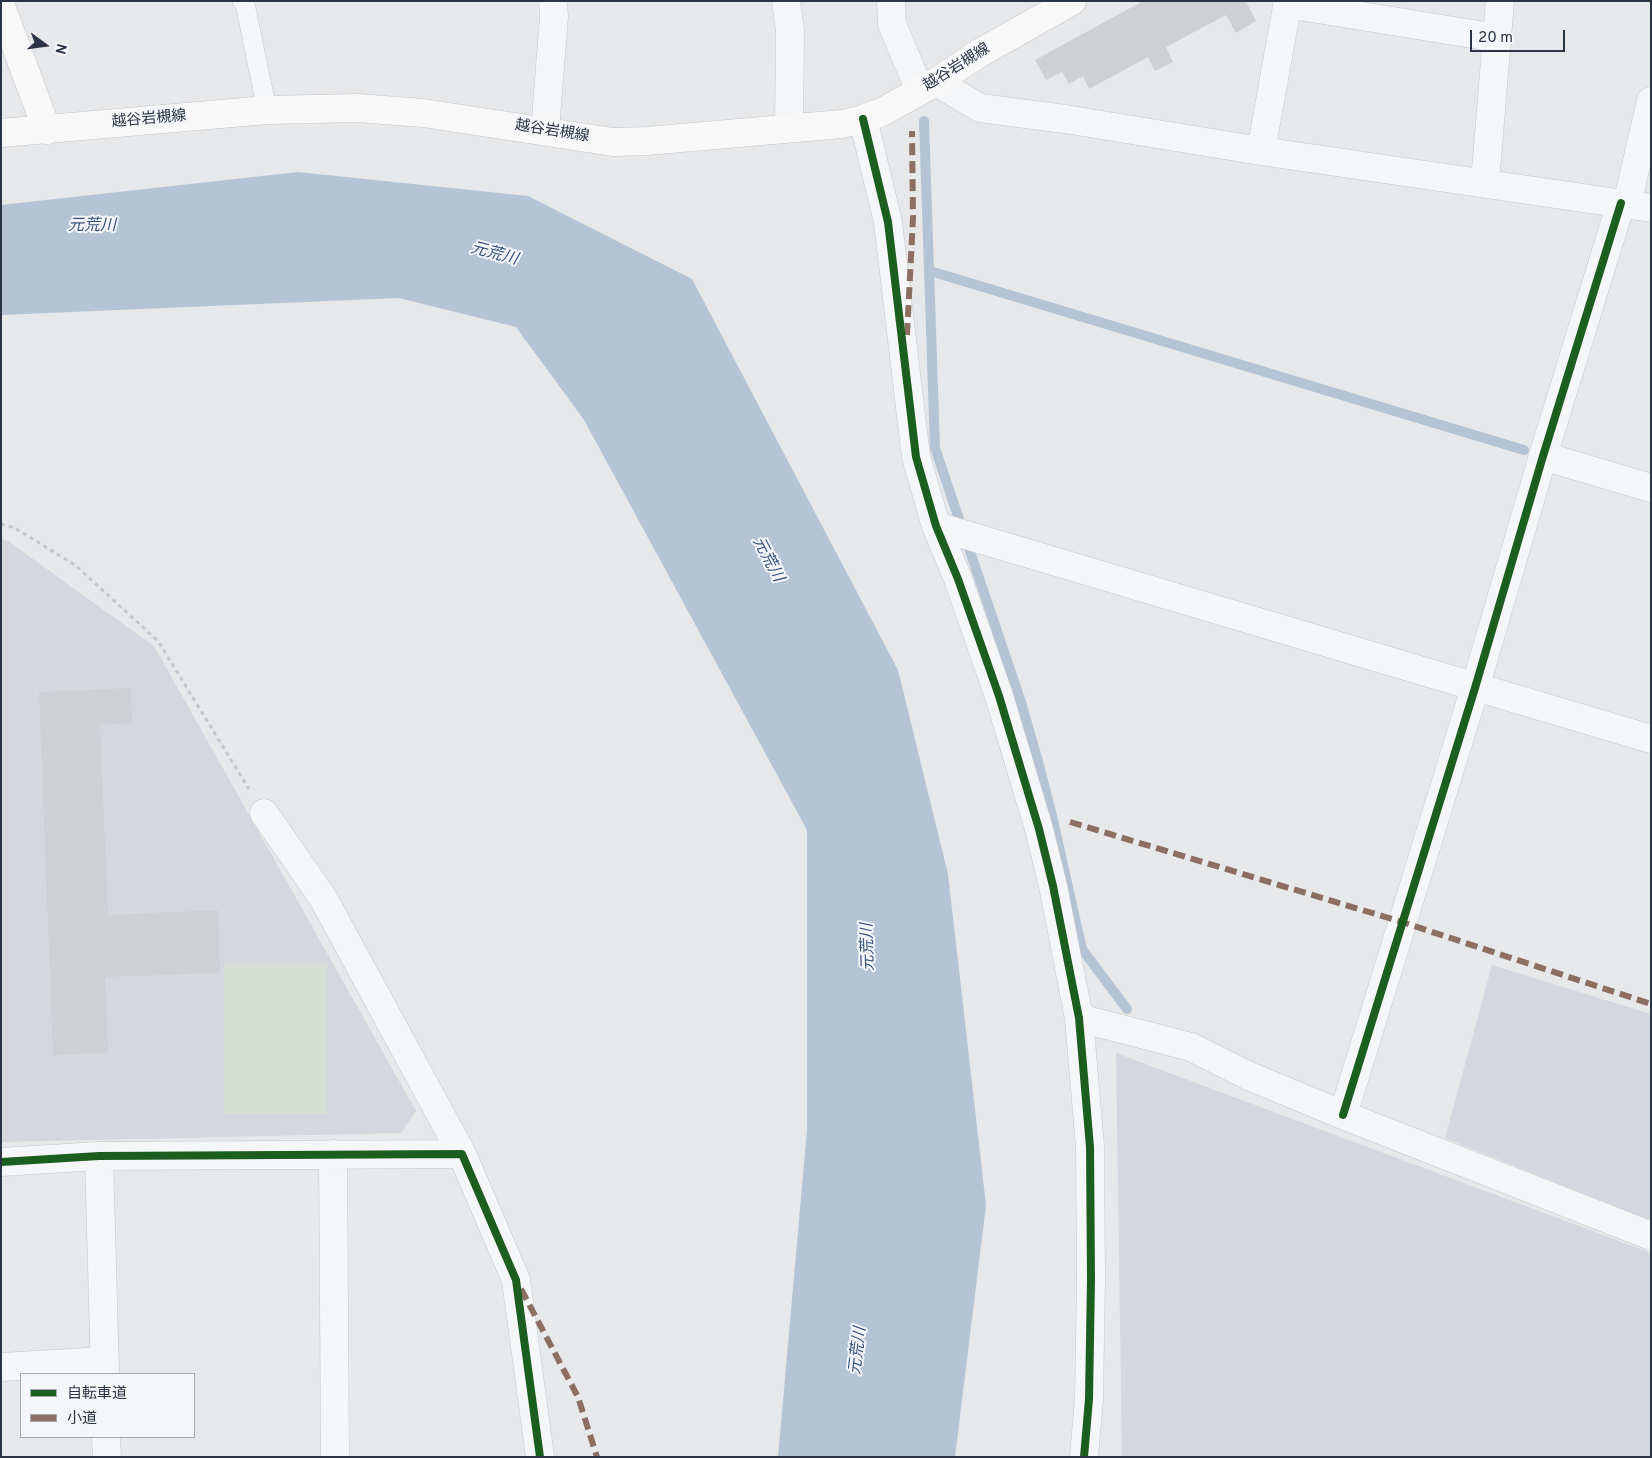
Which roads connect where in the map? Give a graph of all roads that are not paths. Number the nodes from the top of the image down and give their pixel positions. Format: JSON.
{"nodes":[{"id":1,"x":242,"y":1,"type":"edge"},
{"id":2,"x":553,"y":1,"type":"edge"},
{"id":3,"x":786,"y":1,"type":"edge"},
{"id":4,"x":891,"y":1,"type":"edge"},
{"id":5,"x":1072,"y":1,"type":"edge"},
{"id":6,"x":1500,"y":1,"type":"edge"},
{"id":7,"x":1288,"y":2,"type":"edge"},
{"id":8,"x":1,"y":6,"type":"edge"},
{"id":9,"x":1497,"y":38,"type":"junction"},
{"id":10,"x":928,"y":86,"type":"junction"},
{"id":11,"x":1651,"y":101,"type":"edge"},
{"id":12,"x":267,"y":110,"type":"junction"},
{"id":13,"x":863,"y":119,"type":"junction"},
{"id":14,"x":789,"y":128,"type":"junction"},
{"id":15,"x":47,"y":130,"type":"junction"},
{"id":16,"x":544,"y":130,"type":"junction"},
{"id":17,"x":1,"y":133,"type":"edge"},
{"id":18,"x":1261,"y":151,"type":"junction"},
{"id":19,"x":1485,"y":183,"type":"junction"},
{"id":20,"x":1633,"y":205,"type":"edge"},
{"id":21,"x":1543,"y":456,"type":"junction"},
{"id":22,"x":1651,"y":488,"type":"edge"},
{"id":23,"x":936,"y":526,"type":"junction"},
{"id":24,"x":1475,"y":688,"type":"junction"},
{"id":25,"x":1651,"y":739,"type":"edge"},
{"id":26,"x":264,"y":813,"type":"road end"},
{"id":27,"x":1079,"y":1018,"type":"junction"},
{"id":28,"x":1343,"y":1114,"type":"junction"},
{"id":29,"x":333,"y":1154,"type":"junction"},
{"id":30,"x":462,"y":1154,"type":"junction"},
{"id":31,"x":99,"y":1156,"type":"junction"},
{"id":32,"x":1,"y":1162,"type":"edge"},
{"id":33,"x":1651,"y":1236,"type":"edge"},
{"id":34,"x":1,"y":1367,"type":"edge"},
{"id":35,"x":105,"y":1368,"type":"edge"},
{"id":36,"x":106,"y":1438,"type":"edge"},
{"id":37,"x":107,"y":1457,"type":"edge"},
{"id":38,"x":335,"y":1457,"type":"edge"},
{"id":39,"x":540,"y":1457,"type":"edge"},
{"id":40,"x":1084,"y":1457,"type":"edge"}],
"edges":[{"from":1,"to":12,"type":"lane"},
{"from":2,"to":16,"type":"street"},
{"from":3,"to":14,"type":"street"},
{"from":4,"to":10,"type":"street"},
{"from":5,"to":10,"type":"main road","name":"越谷岩槻線"},
{"from":6,"to":9,"type":"street"},
{"from":7,"to":9,"type":"street"},
{"from":7,"to":18,"type":"street"},
{"from":8,"to":15,"type":"main road"},
{"from":9,"to":19,"type":"street"},
{"from":10,"to":13,"type":"main road","name":"越谷岩槻線"},
{"from":10,"to":18,"type":"street"},
{"from":11,"to":20,"type":"street"},
{"from":12,"to":15,"type":"main road","name":"越谷岩槻線"},
{"from":12,"to":16,"type":"main road","name":"越谷岩槻線"},
{"from":13,"to":14,"type":"main road","name":"越谷岩槻線"},
{"from":13,"to":23,"type":"street"},
{"from":14,"to":16,"type":"main road","name":"越谷岩槻線"},
{"from":15,"to":17,"type":"main road","name":"越谷岩槻線"},
{"from":18,"to":19,"type":"street"},
{"from":19,"to":20,"type":"street"},
{"from":20,"to":21,"type":"street"},
{"from":21,"to":22,"type":"street"},
{"from":21,"to":24,"type":"street"},
{"from":23,"to":24,"type":"street"},
{"from":23,"to":27,"type":"street"},
{"from":24,"to":25,"type":"street"},
{"from":24,"to":28,"type":"street"},
{"from":26,"to":30,"type":"street"},
{"from":27,"to":28,"type":"street"},
{"from":27,"to":40,"type":"street"},
{"from":28,"to":33,"type":"street"},
{"from":29,"to":30,"type":"street"},
{"from":29,"to":31,"type":"street"},
{"from":29,"to":38,"type":"street"},
{"from":30,"to":39,"type":"street"},
{"from":31,"to":32,"type":"street"},
{"from":31,"to":35,"type":"street"},
{"from":34,"to":35,"type":"street"},
{"from":36,"to":37,"type":"street"}]}
